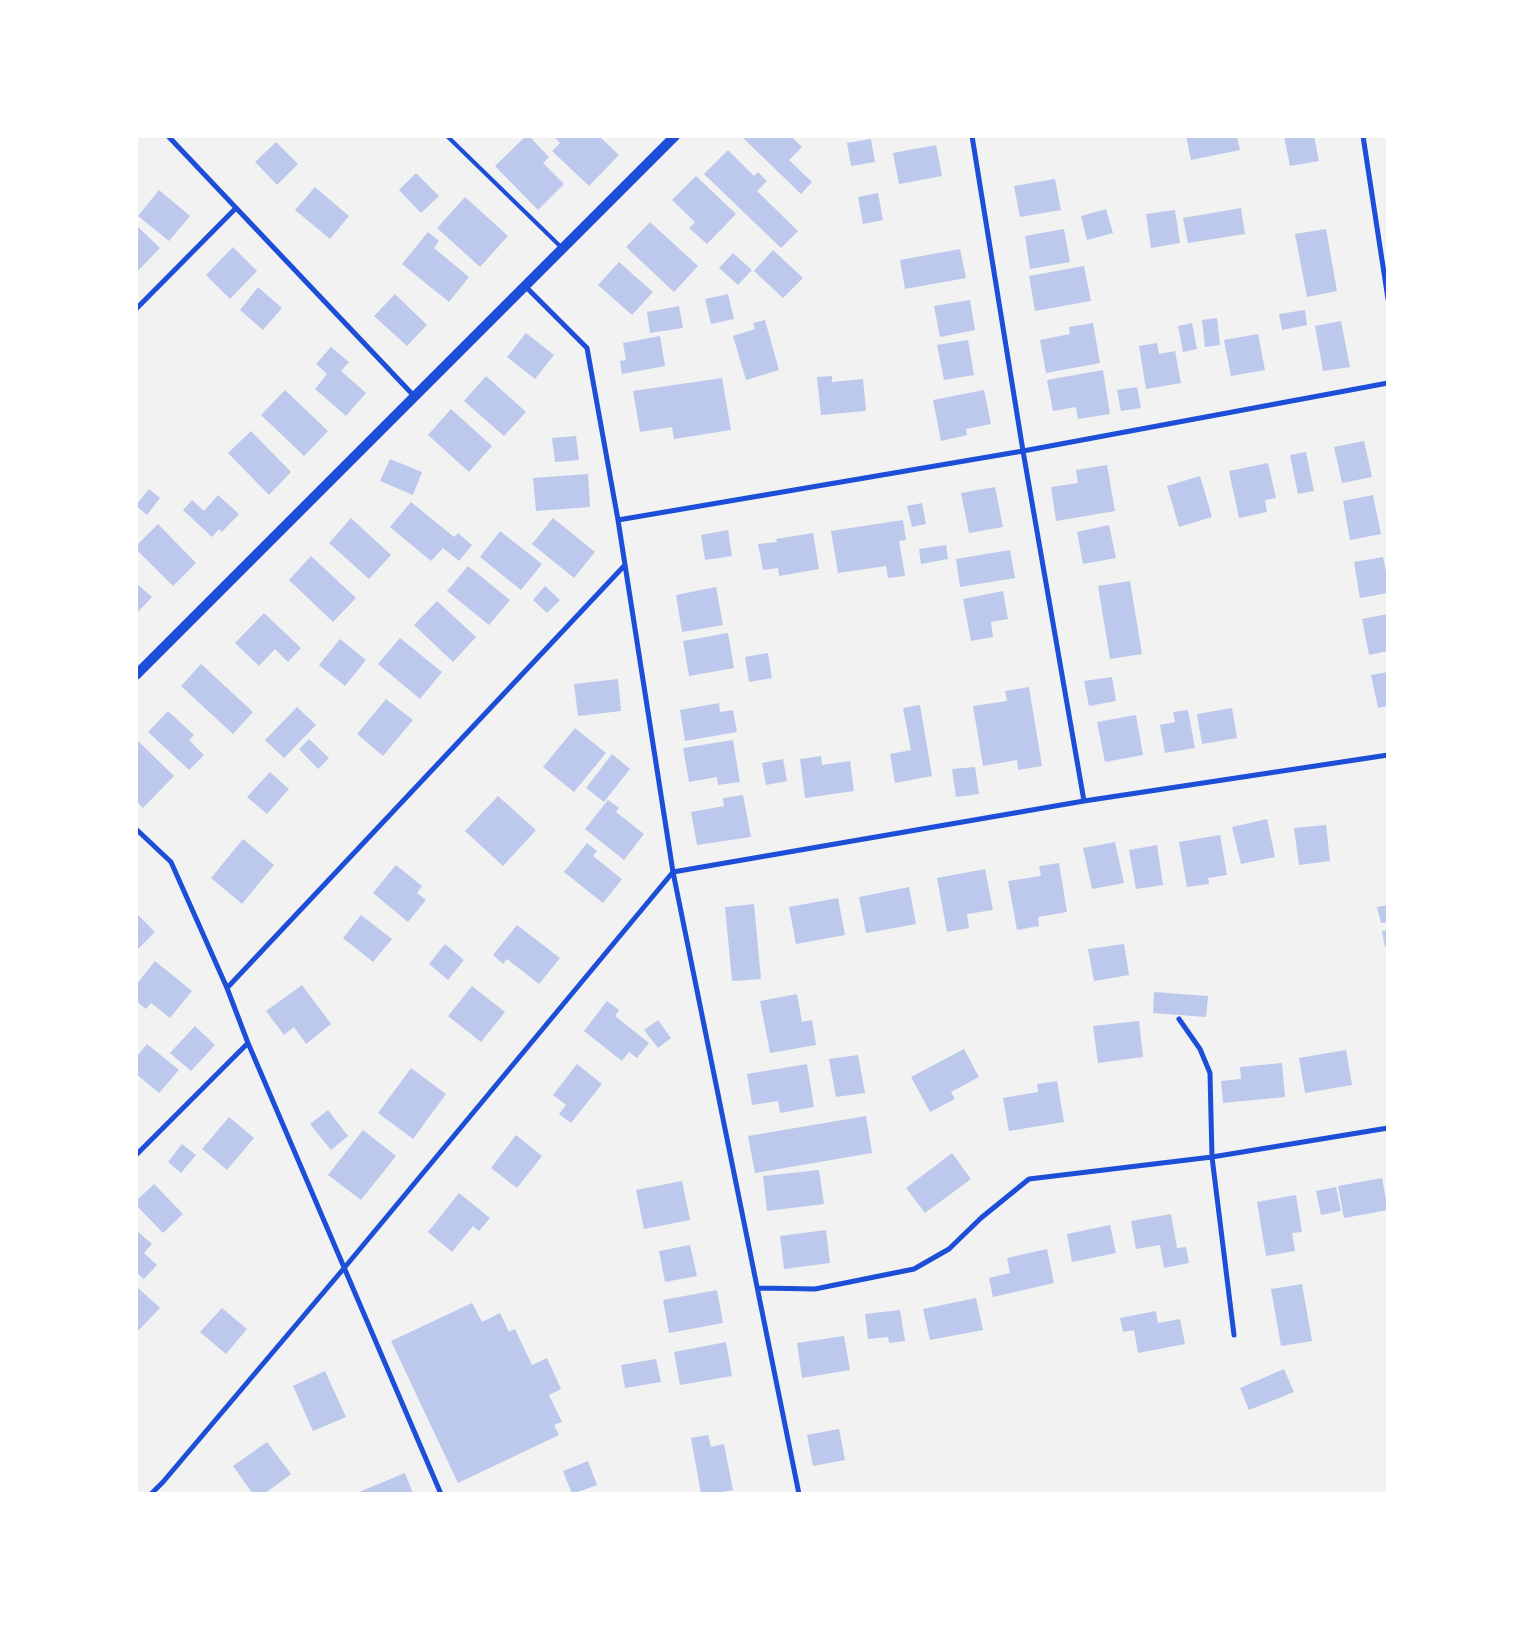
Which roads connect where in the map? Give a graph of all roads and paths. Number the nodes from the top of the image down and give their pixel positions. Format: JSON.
{"nodes":[{"id":1,"x":168,"y":136,"type":"edge"},
{"id":2,"x":447,"y":136,"type":"edge"},
{"id":3,"x":675,"y":136,"type":"edge"},
{"id":4,"x":972,"y":136,"type":"edge"},
{"id":5,"x":1363,"y":136,"type":"edge"},
{"id":6,"x":236,"y":208,"type":"junction"},
{"id":7,"x":563,"y":249,"type":"junction"},
{"id":8,"x":525,"y":286,"type":"junction"},
{"id":9,"x":1388,"y":299,"type":"edge"},
{"id":10,"x":136,"y":309,"type":"edge"},
{"id":11,"x":1388,"y":383,"type":"edge"},
{"id":12,"x":415,"y":398,"type":"junction"},
{"id":13,"x":1023,"y":452,"type":"junction"},
{"id":14,"x":618,"y":520,"type":"junction"},
{"id":15,"x":624,"y":566,"type":"junction"},
{"id":16,"x":136,"y":675,"type":"edge"},
{"id":17,"x":1388,"y":755,"type":"edge"},
{"id":18,"x":1084,"y":801,"type":"junction"},
{"id":19,"x":136,"y":829,"type":"edge"},
{"id":20,"x":673,"y":872,"type":"junction"},
{"id":21,"x":227,"y":988,"type":"junction"},
{"id":22,"x":1179,"y":1019,"type":"dead end"},
{"id":23,"x":248,"y":1043,"type":"junction"},
{"id":24,"x":1388,"y":1128,"type":"edge"},
{"id":25,"x":136,"y":1156,"type":"edge"},
{"id":26,"x":1212,"y":1157,"type":"junction"},
{"id":27,"x":345,"y":1267,"type":"junction"},
{"id":28,"x":758,"y":1288,"type":"junction"},
{"id":29,"x":1234,"y":1335,"type":"dead end"},
{"id":30,"x":151,"y":1494,"type":"edge"},
{"id":31,"x":441,"y":1494,"type":"edge"},
{"id":32,"x":799,"y":1494,"type":"edge"}],
"edges":[{"from":1,"to":6,"type":"street"},
{"from":2,"to":7,"type":"lane"},
{"from":3,"to":7,"type":"main road"},
{"from":4,"to":13,"type":"street"},
{"from":5,"to":9,"type":"street"},
{"from":6,"to":10,"type":"street"},
{"from":6,"to":12,"type":"street"},
{"from":7,"to":8,"type":"main road"},
{"from":8,"to":12,"type":"main road"},
{"from":8,"to":14,"type":"street"},
{"from":11,"to":13,"type":"street"},
{"from":12,"to":16,"type":"main road"},
{"from":13,"to":14,"type":"street"},
{"from":13,"to":18,"type":"street"},
{"from":14,"to":15,"type":"street"},
{"from":15,"to":20,"type":"street"},
{"from":15,"to":21,"type":"street"},
{"from":17,"to":18,"type":"street"},
{"from":18,"to":20,"type":"street"},
{"from":19,"to":21,"type":"street"},
{"from":20,"to":27,"type":"street"},
{"from":20,"to":28,"type":"street"},
{"from":21,"to":23,"type":"street"},
{"from":22,"to":26,"type":"street"},
{"from":23,"to":25,"type":"street"},
{"from":23,"to":27,"type":"street"},
{"from":24,"to":26,"type":"street"},
{"from":26,"to":28,"type":"street"},
{"from":26,"to":29,"type":"street"},
{"from":27,"to":30,"type":"street"},
{"from":27,"to":31,"type":"street"},
{"from":28,"to":32,"type":"street"}]}
